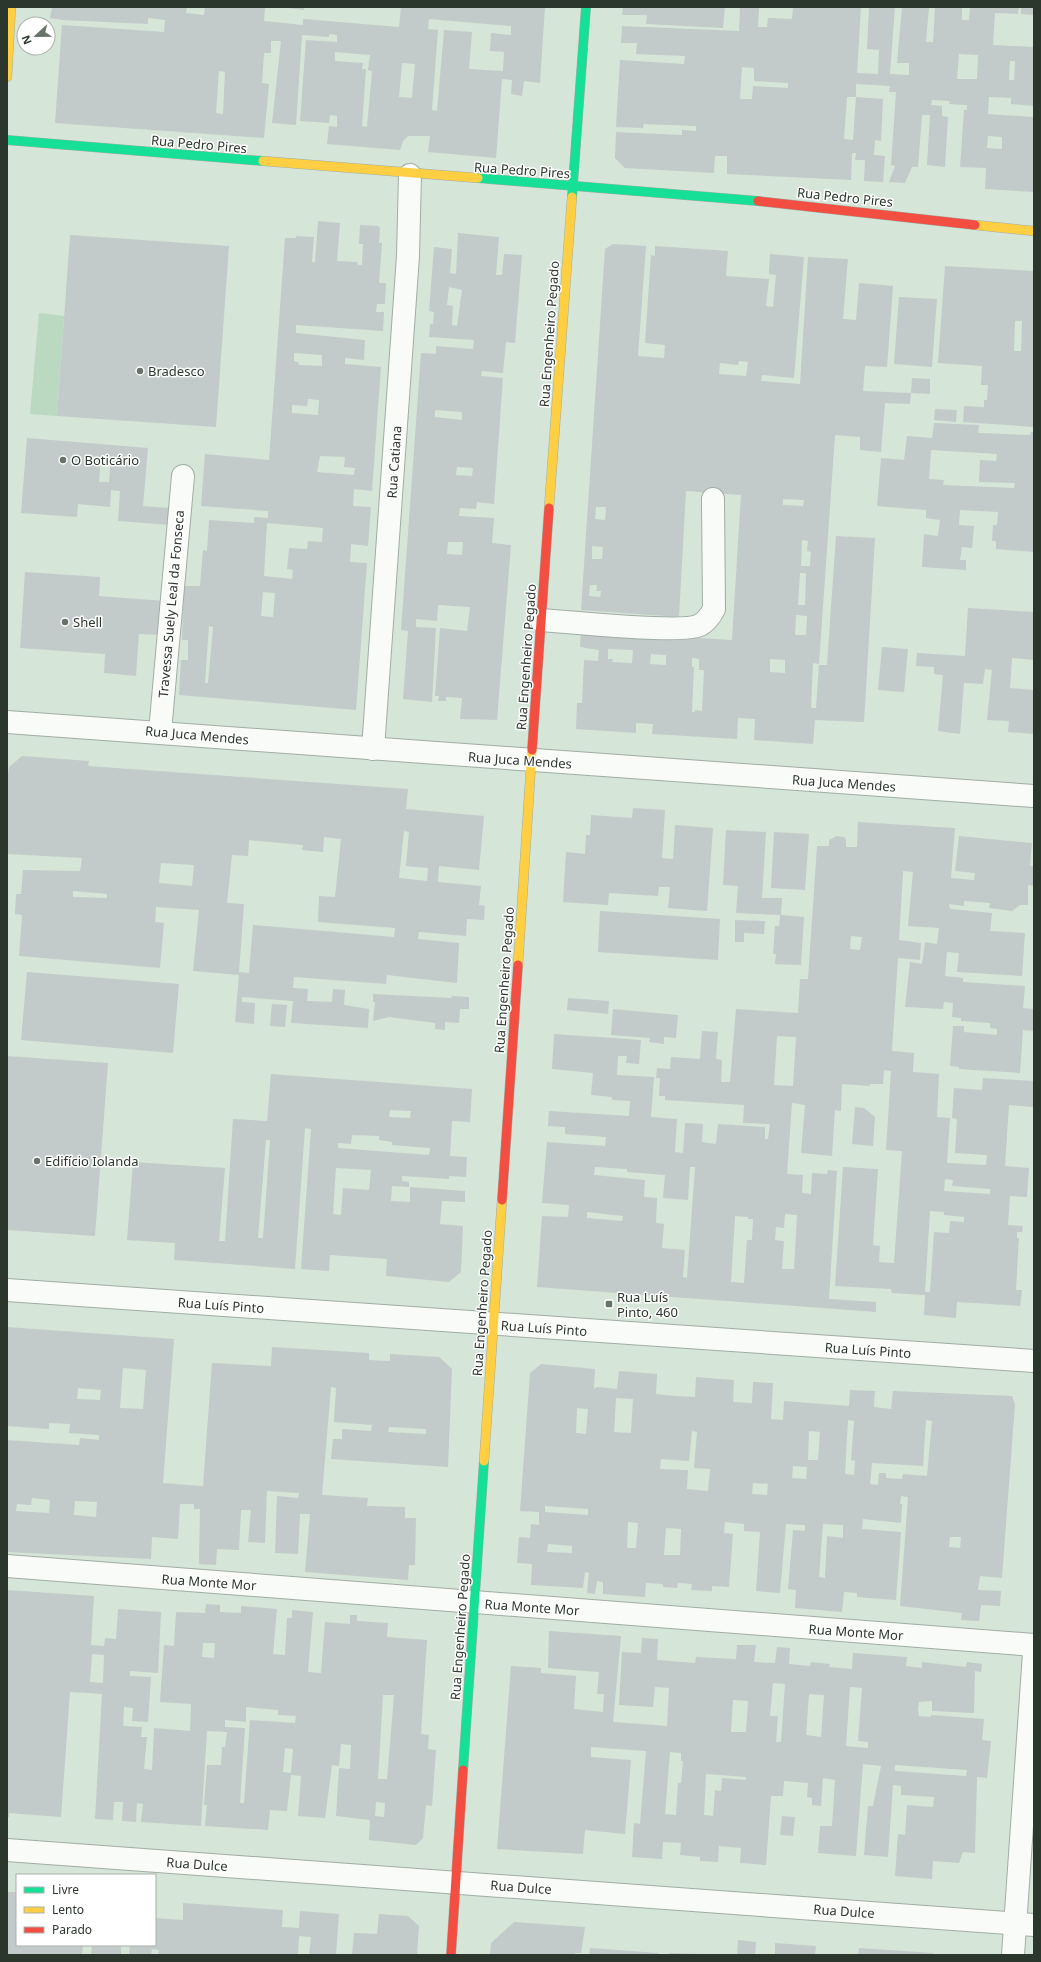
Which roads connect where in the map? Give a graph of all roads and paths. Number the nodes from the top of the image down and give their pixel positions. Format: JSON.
{"nodes":[{"id":1,"x":11,"y":7,"type":"edge"},
{"id":2,"x":586,"y":7,"type":"edge"},
{"id":3,"x":7,"y":77,"type":"edge"},
{"id":4,"x":7,"y":140,"type":"edge"},
{"id":5,"x":410,"y":175,"type":"junction"},
{"id":6,"x":572,"y":187,"type":"junction"},
{"id":7,"x":1034,"y":231,"type":"edge"},
{"id":8,"x":183,"y":476,"type":"dead end"},
{"id":9,"x":712,"y":499,"type":"dead end"},
{"id":10,"x":542,"y":620,"type":"junction"},
{"id":11,"x":7,"y":722,"type":"edge"},
{"id":12,"x":160,"y":732,"type":"junction"},
{"id":13,"x":373,"y":750,"type":"junction"},
{"id":14,"x":532,"y":761,"type":"junction"},
{"id":15,"x":1034,"y":796,"type":"edge"},
{"id":16,"x":7,"y":1290,"type":"edge"},
{"id":17,"x":494,"y":1324,"type":"junction"},
{"id":18,"x":1034,"y":1361,"type":"edge"},
{"id":19,"x":7,"y":1566,"type":"edge"},
{"id":20,"x":475,"y":1603,"type":"junction"},
{"id":21,"x":1034,"y":1645,"type":"edge"},
{"id":22,"x":1034,"y":1653,"type":"edge"},
{"id":23,"x":7,"y":1850,"type":"edge"},
{"id":24,"x":456,"y":1882,"type":"junction"},
{"id":25,"x":1025,"y":1925,"type":"edge"},
{"id":26,"x":451,"y":1955,"type":"edge"},
{"id":27,"x":1013,"y":1955,"type":"edge"}],
"edges":[{"from":1,"to":3,"type":"street"},
{"from":2,"to":6,"type":"street","name":"Rua Engenheiro Pegado"},
{"from":4,"to":5,"type":"street","name":"Rua Pedro Pires"},
{"from":5,"to":6,"type":"street","name":"Rua Pedro Pires"},
{"from":5,"to":13,"type":"street","name":"Rua Catiana"},
{"from":6,"to":7,"type":"street","name":"Rua Pedro Pires"},
{"from":6,"to":10,"type":"street","name":"Rua Engenheiro Pegado"},
{"from":8,"to":12,"type":"street","name":"Travessa Suely Leal da Fonseca"},
{"from":9,"to":10,"type":"street"},
{"from":10,"to":14,"type":"street","name":"Rua Engenheiro Pegado"},
{"from":11,"to":12,"type":"street","name":"Rua Juca Mendes"},
{"from":12,"to":13,"type":"street","name":"Rua Juca Mendes"},
{"from":13,"to":14,"type":"street","name":"Rua Juca Mendes"},
{"from":14,"to":15,"type":"street","name":"Rua Juca Mendes"},
{"from":14,"to":17,"type":"street","name":"Rua Engenheiro Pegado"},
{"from":16,"to":17,"type":"street","name":"Rua Luís Pinto"},
{"from":17,"to":18,"type":"street","name":"Rua Luís Pinto"},
{"from":17,"to":20,"type":"street","name":"Rua Engenheiro Pegado"},
{"from":19,"to":20,"type":"street","name":"Rua Monte Mor"},
{"from":20,"to":21,"type":"street","name":"Rua Monte Mor"},
{"from":20,"to":24,"type":"street","name":"Rua Engenheiro Pegado"},
{"from":22,"to":25,"type":"street"},
{"from":23,"to":24,"type":"street","name":"Rua Dulce"},
{"from":24,"to":25,"type":"street","name":"Rua Dulce"},
{"from":24,"to":26,"type":"street","name":"Rua Engenheiro Pegado"},
{"from":25,"to":27,"type":"street"}]}
